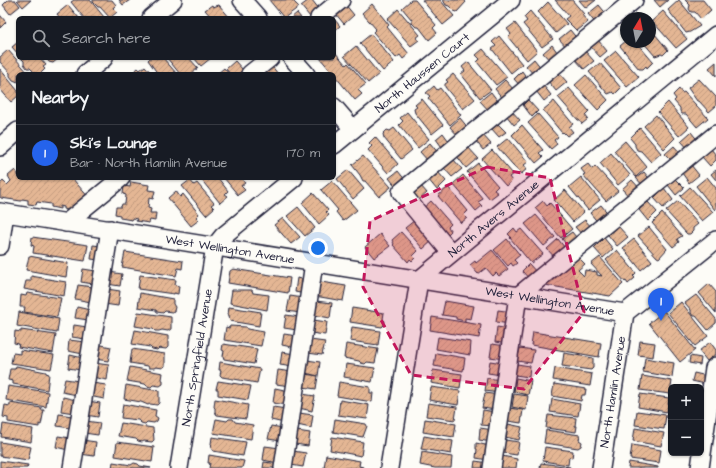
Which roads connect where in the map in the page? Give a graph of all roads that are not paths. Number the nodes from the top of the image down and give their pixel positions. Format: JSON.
{"nodes":[{"id":1,"x":173,"y":0,"type":"edge"},
{"id":2,"x":242,"y":0,"type":"edge"},
{"id":3,"x":341,"y":0,"type":"edge"},
{"id":4,"x":511,"y":0,"type":"edge"},
{"id":5,"x":634,"y":0,"type":"edge"},
{"id":6,"x":153,"y":16,"type":"edge"},
{"id":7,"x":256,"y":16,"type":"edge"},
{"id":8,"x":321,"y":16,"type":"edge"},
{"id":9,"x":716,"y":35,"type":"edge"},
{"id":10,"x":102,"y":60,"type":"edge"},
{"id":11,"x":268,"y":60,"type":"edge"},
{"id":12,"x":294,"y":60,"type":"edge"},
{"id":13,"x":88,"y":72,"type":"edge"},
{"id":14,"x":252,"y":72,"type":"edge"},
{"id":15,"x":304,"y":72,"type":"edge"},
{"id":16,"x":336,"y":109,"type":"edge"},
{"id":17,"x":354,"y":129,"type":"junction"},
{"id":18,"x":16,"y":133,"type":"edge"},
{"id":19,"x":716,"y":134,"type":"edge"},
{"id":20,"x":336,"y":143,"type":"edge"},
{"id":21,"x":0,"y":147,"type":"edge"},
{"id":22,"x":120,"y":180,"type":"edge"},
{"id":23,"x":292,"y":180,"type":"edge"},
{"id":24,"x":3,"y":212,"type":"edge"},
{"id":25,"x":66,"y":223,"type":"junction"},
{"id":26,"x":110,"y":230,"type":"junction"},
{"id":27,"x":716,"y":240,"type":"edge"},
{"id":28,"x":0,"y":246,"type":"edge"},
{"id":29,"x":215,"y":246,"type":"junction"},
{"id":30,"x":450,"y":253,"type":"junction"},
{"id":31,"x":314,"y":263,"type":"junction"},
{"id":32,"x":419,"y":280,"type":"junction"},
{"id":33,"x":518,"y":296,"type":"junction"},
{"id":34,"x":625,"y":313,"type":"junction"},
{"id":35,"x":716,"y":366,"type":"edge"},
{"id":36,"x":72,"y":468,"type":"edge"},
{"id":37,"x":180,"y":468,"type":"edge"},
{"id":38,"x":283,"y":468,"type":"edge"},
{"id":39,"x":390,"y":468,"type":"edge"},
{"id":40,"x":492,"y":468,"type":"edge"},
{"id":41,"x":601,"y":468,"type":"edge"},
{"id":42,"x":700,"y":468,"type":"edge"}],
"edges":[{"from":1,"to":6,"type":"street"},
{"from":2,"to":7,"type":"street"},
{"from":3,"to":8,"type":"street"},
{"from":4,"to":17,"type":"street","name":"North Haussen Court"},
{"from":5,"to":30,"type":"street"},
{"from":9,"to":30,"type":"street","name":"North Avers Avenue"},
{"from":10,"to":13,"type":"street"},
{"from":11,"to":14,"type":"street"},
{"from":12,"to":15,"type":"street"},
{"from":16,"to":17,"type":"street"},
{"from":17,"to":20,"type":"street","name":"North Haussen Court"},
{"from":18,"to":21,"type":"street"},
{"from":19,"to":33,"type":"street"},
{"from":22,"to":25,"type":"street"},
{"from":23,"to":29,"type":"street"},
{"from":24,"to":25,"type":"street","name":"West Wellington Avenue"},
{"from":24,"to":28,"type":"street"},
{"from":25,"to":26,"type":"street","name":"West Wellington Avenue"},
{"from":26,"to":29,"type":"street","name":"West Wellington Avenue"},
{"from":26,"to":36,"type":"street"},
{"from":27,"to":34,"type":"street"},
{"from":29,"to":31,"type":"street","name":"West Wellington Avenue"},
{"from":29,"to":37,"type":"street","name":"North Springfield Avenue"},
{"from":30,"to":32,"type":"street","name":"North Avers Avenue"},
{"from":31,"to":32,"type":"street","name":"West Wellington Avenue"},
{"from":31,"to":38,"type":"street"},
{"from":32,"to":33,"type":"street","name":"West Wellington Avenue"},
{"from":32,"to":39,"type":"street"},
{"from":33,"to":34,"type":"street","name":"West Wellington Avenue"},
{"from":33,"to":40,"type":"street"},
{"from":34,"to":41,"type":"street","name":"North Hamlin Avenue"},
{"from":35,"to":42,"type":"street"}]}
